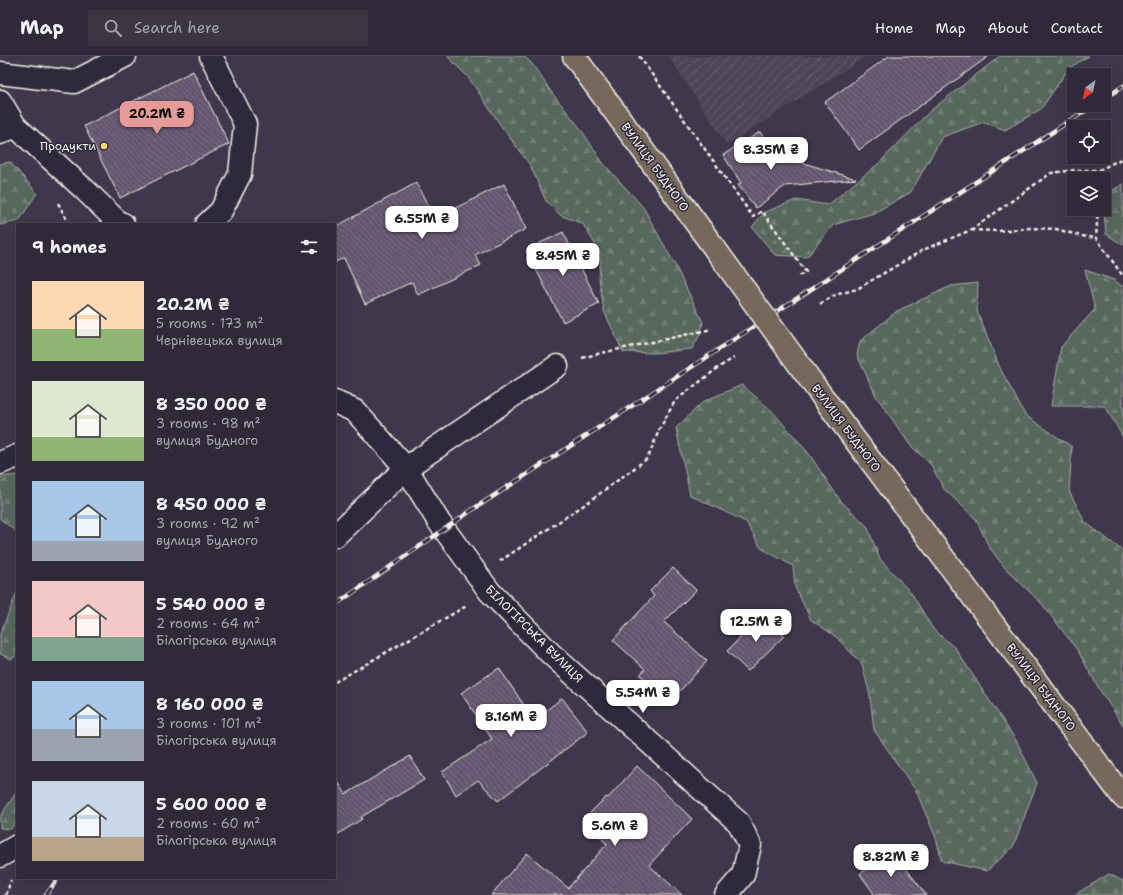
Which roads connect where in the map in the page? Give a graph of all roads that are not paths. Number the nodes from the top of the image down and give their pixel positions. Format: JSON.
{"nodes":[{"id":1,"x":125,"y":56,"type":"edge"},
{"id":2,"x":211,"y":56,"type":"edge"},
{"id":3,"x":574,"y":56,"type":"edge"},
{"id":4,"x":0,"y":72,"type":"edge"},
{"id":5,"x":0,"y":101,"type":"edge"},
{"id":6,"x":8,"y":130,"type":"edge"},
{"id":7,"x":120,"y":223,"type":"edge"},
{"id":8,"x":208,"y":223,"type":"edge"},
{"id":9,"x":557,"y":366,"type":"road end"},
{"id":10,"x":336,"y":402,"type":"edge"},
{"id":11,"x":16,"y":456,"type":"edge"},
{"id":12,"x":0,"y":463,"type":"edge"},
{"id":13,"x":406,"y":468,"type":"junction"},
{"id":14,"x":336,"y":535,"type":"edge"},
{"id":15,"x":1123,"y":797,"type":"edge"},
{"id":16,"x":16,"y":847,"type":"edge"},
{"id":17,"x":0,"y":856,"type":"edge"},
{"id":18,"x":726,"y":895,"type":"edge"}],
"edges":[{"from":1,"to":4,"type":"street"},
{"from":2,"to":8,"type":"street"},
{"from":3,"to":15,"type":"highway","name":"ВУЛИЦЯ БУДНОГО","bridge":true},
{"from":5,"to":6,"type":"street"},
{"from":6,"to":7,"type":"street"},
{"from":9,"to":13,"type":"street"},
{"from":10,"to":13,"type":"street","name":"БІЛОГІРСЬКА ВУЛИЦЯ"},
{"from":11,"to":12,"type":"street"},
{"from":13,"to":14,"type":"street"},
{"from":13,"to":18,"type":"street","name":"БІЛОГІРСЬКА ВУЛИЦЯ"},
{"from":16,"to":17,"type":"street"}]}
